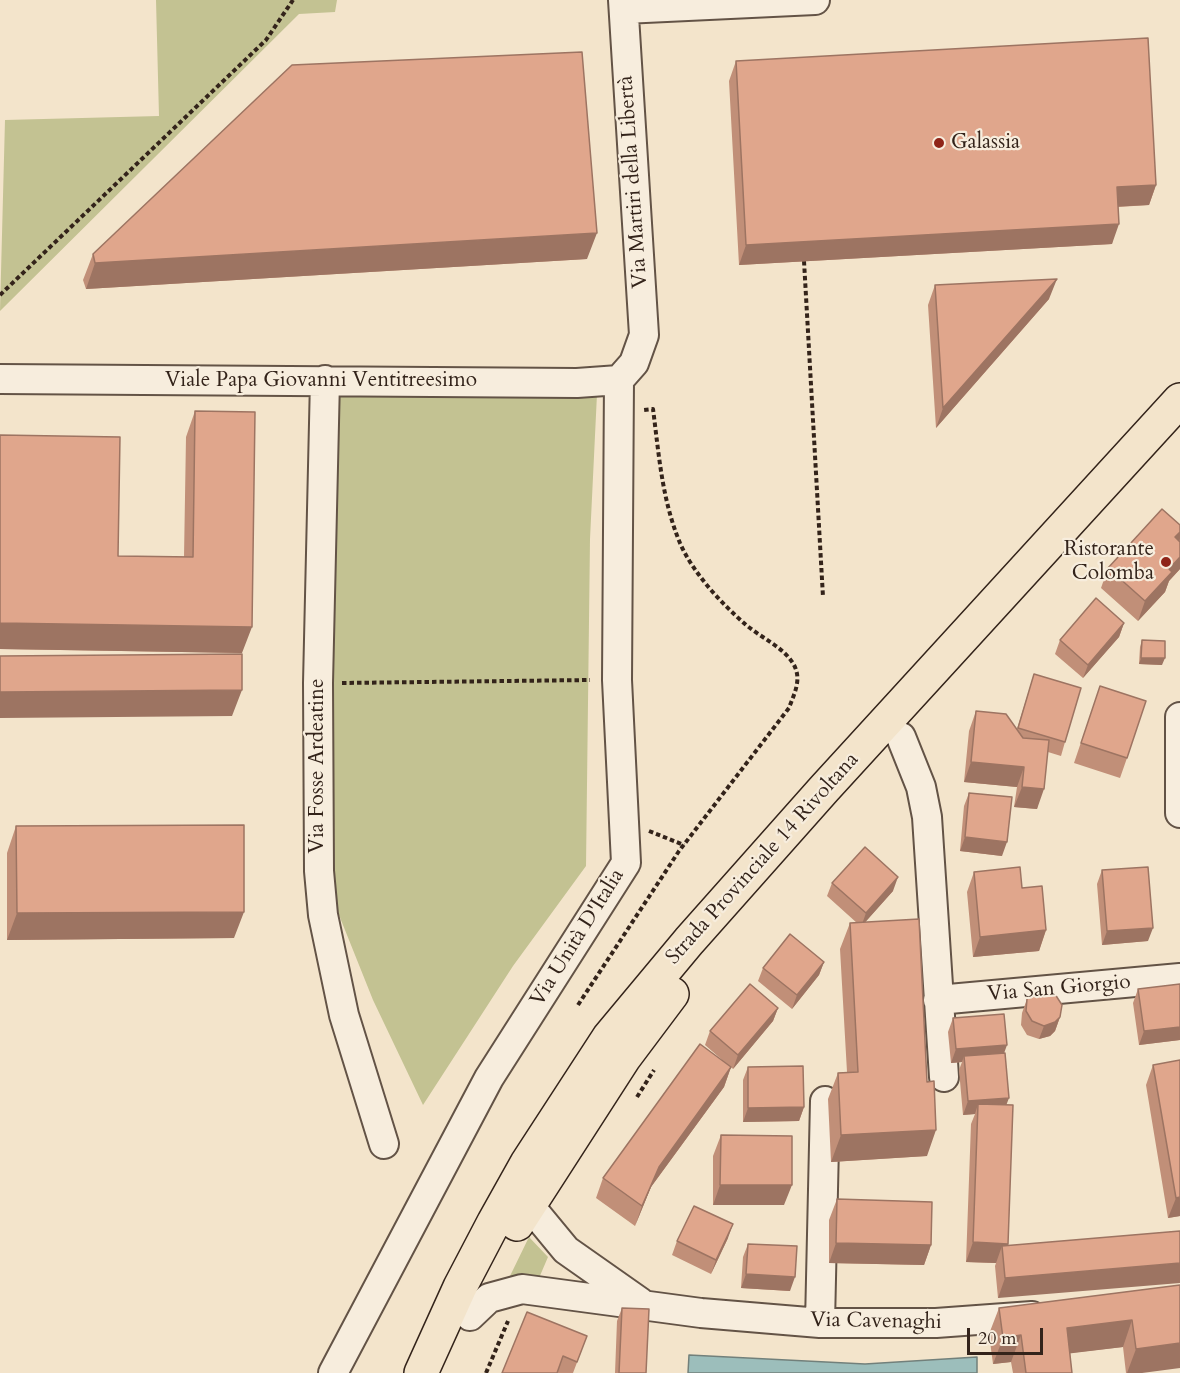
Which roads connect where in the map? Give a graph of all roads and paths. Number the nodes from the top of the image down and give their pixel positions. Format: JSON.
{"nodes":[{"id":1,"x":293,"y":0,"type":"edge"},
{"id":2,"x":815,"y":0,"type":"edge"},
{"id":3,"x":623,"y":5,"type":"edge"},
{"id":4,"x":804,"y":261,"type":"edge"},
{"id":5,"x":0,"y":295,"type":"edge"},
{"id":6,"x":627,"y":371,"type":"junction"},
{"id":7,"x":0,"y":380,"type":"edge"},
{"id":8,"x":325,"y":380,"type":"junction"},
{"id":9,"x":1180,"y":399,"type":"edge"},
{"id":10,"x":619,"y":411,"type":"junction"},
{"id":11,"x":1180,"y":411,"type":"edge"},
{"id":12,"x":823,"y":597,"type":"dead end"},
{"id":13,"x":617,"y":680,"type":"junction"},
{"id":14,"x":318,"y":683,"type":"junction"},
{"id":15,"x":1180,"y":717,"type":"edge"},
{"id":16,"x":901,"y":737,"type":"junction"},
{"id":17,"x":1180,"y":813,"type":"edge"},
{"id":18,"x":647,"y":830,"type":"dead end"},
{"id":19,"x":684,"y":845,"type":"junction"},
{"id":20,"x":1180,"y":978,"type":"edge"},
{"id":21,"x":938,"y":1000,"type":"junction"},
{"id":22,"x":578,"y":1005,"type":"dead end"},
{"id":23,"x":944,"y":1077,"type":"dead end"},
{"id":24,"x":825,"y":1101,"type":"dead end"},
{"id":25,"x":384,"y":1144,"type":"dead end"},
{"id":26,"x":528,"y":1204,"type":"junction"},
{"id":27,"x":644,"y":1305,"type":"junction"},
{"id":28,"x":1056,"y":1313,"type":"edge"},
{"id":29,"x":470,"y":1316,"type":"junction"},
{"id":30,"x":820,"y":1323,"type":"junction"},
{"id":31,"x":333,"y":1373,"type":"edge"},
{"id":32,"x":421,"y":1373,"type":"edge"},
{"id":33,"x":445,"y":1373,"type":"edge"}],
"edges":[{"from":1,"to":5,"type":"path"},
{"from":2,"to":3,"type":"street"},
{"from":3,"to":6,"type":"street","name":"Via Martiri della Libertà"},
{"from":4,"to":12,"type":"path"},
{"from":6,"to":8,"type":"street","name":"Viale Papa Giovanni Ventitreesimo"},
{"from":6,"to":10,"type":"street","name":"Via Unità D'Italia"},
{"from":7,"to":8,"type":"street","name":"Viale Papa Giovanni Ventitreesimo"},
{"from":8,"to":14,"type":"street","name":"Via Fosse Ardeatine"},
{"from":9,"to":32,"type":"main road","name":"Strada Provinciale 14 Rivoltana"},
{"from":10,"to":13,"type":"street","name":"Via Unità D'Italia"},
{"from":10,"to":19,"type":"path"},
{"from":11,"to":16,"type":"main road","name":"Strada Provinciale 14 Rivoltana"},
{"from":13,"to":14,"type":"path"},
{"from":13,"to":31,"type":"street","name":"Via Unità D'Italia"},
{"from":14,"to":25,"type":"street","name":"Via Fosse Ardeatine"},
{"from":15,"to":17,"type":"street"},
{"from":16,"to":21,"type":"street"},
{"from":16,"to":26,"type":"main road","name":"Strada Provinciale 14 Rivoltana"},
{"from":18,"to":19,"type":"path"},
{"from":19,"to":22,"type":"path"},
{"from":20,"to":21,"type":"street","name":"Via San Giorgio"},
{"from":21,"to":23,"type":"street"},
{"from":24,"to":30,"type":"street"},
{"from":26,"to":27,"type":"street","name":"Via Cavenaghi"},
{"from":26,"to":29,"type":"main road","name":"Strada Provinciale 14 Rivoltana"},
{"from":27,"to":29,"type":"street","name":"Via Cavenaghi"},
{"from":27,"to":30,"type":"street","name":"Via Cavenaghi"},
{"from":28,"to":30,"type":"street","name":"Via Cavenaghi"},
{"from":29,"to":33,"type":"main road","name":"Strada Provinciale 14 Rivoltana"}]}
